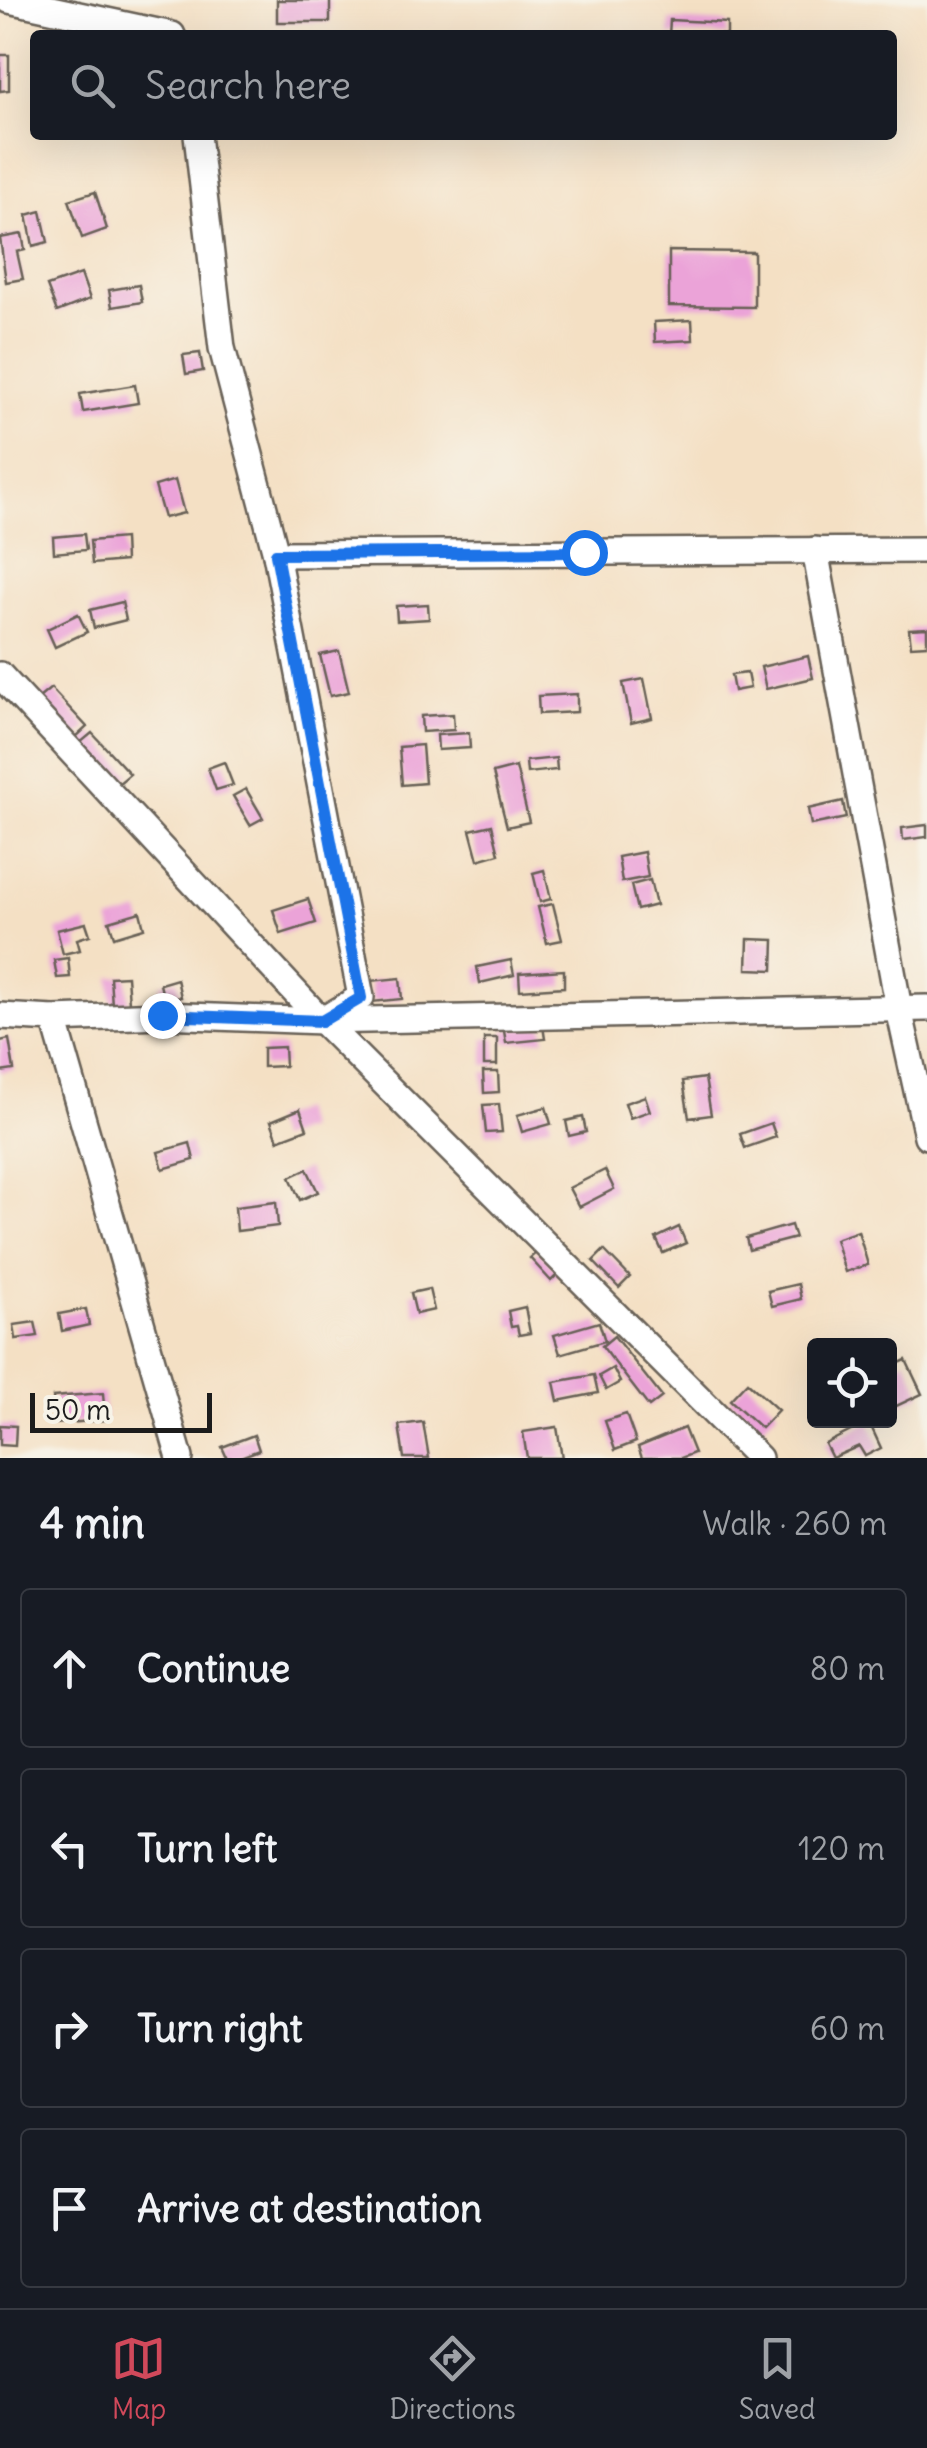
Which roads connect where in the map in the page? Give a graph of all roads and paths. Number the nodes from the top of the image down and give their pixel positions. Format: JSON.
{"nodes":[{"id":1,"x":9,"y":0,"type":"edge"},
{"id":2,"x":149,"y":30,"type":"edge"},
{"id":3,"x":198,"y":140,"type":"edge"},
{"id":4,"x":815,"y":550,"type":"junction"},
{"id":5,"x":927,"y":550,"type":"edge"},
{"id":6,"x":276,"y":554,"type":"junction"},
{"id":7,"x":0,"y":674,"type":"edge"},
{"id":8,"x":927,"y":1008,"type":"edge"},
{"id":9,"x":899,"y":1009,"type":"junction"},
{"id":10,"x":0,"y":1016,"type":"edge"},
{"id":11,"x":54,"y":1019,"type":"junction"},
{"id":12,"x":322,"y":1021,"type":"junction"},
{"id":13,"x":927,"y":1136,"type":"edge"},
{"id":14,"x":180,"y":1458,"type":"edge"},
{"id":15,"x":759,"y":1458,"type":"edge"}],
"edges":[{"from":1,"to":2,"type":"street"},
{"from":3,"to":6,"type":"street"},
{"from":4,"to":5,"type":"street"},
{"from":4,"to":6,"type":"street"},
{"from":4,"to":9,"type":"street"},
{"from":6,"to":12,"type":"street"},
{"from":7,"to":12,"type":"street"},
{"from":8,"to":9,"type":"street"},
{"from":9,"to":12,"type":"street"},
{"from":9,"to":13,"type":"street"},
{"from":10,"to":11,"type":"street"},
{"from":11,"to":12,"type":"street"},
{"from":11,"to":14,"type":"street"},
{"from":12,"to":15,"type":"street"}]}
